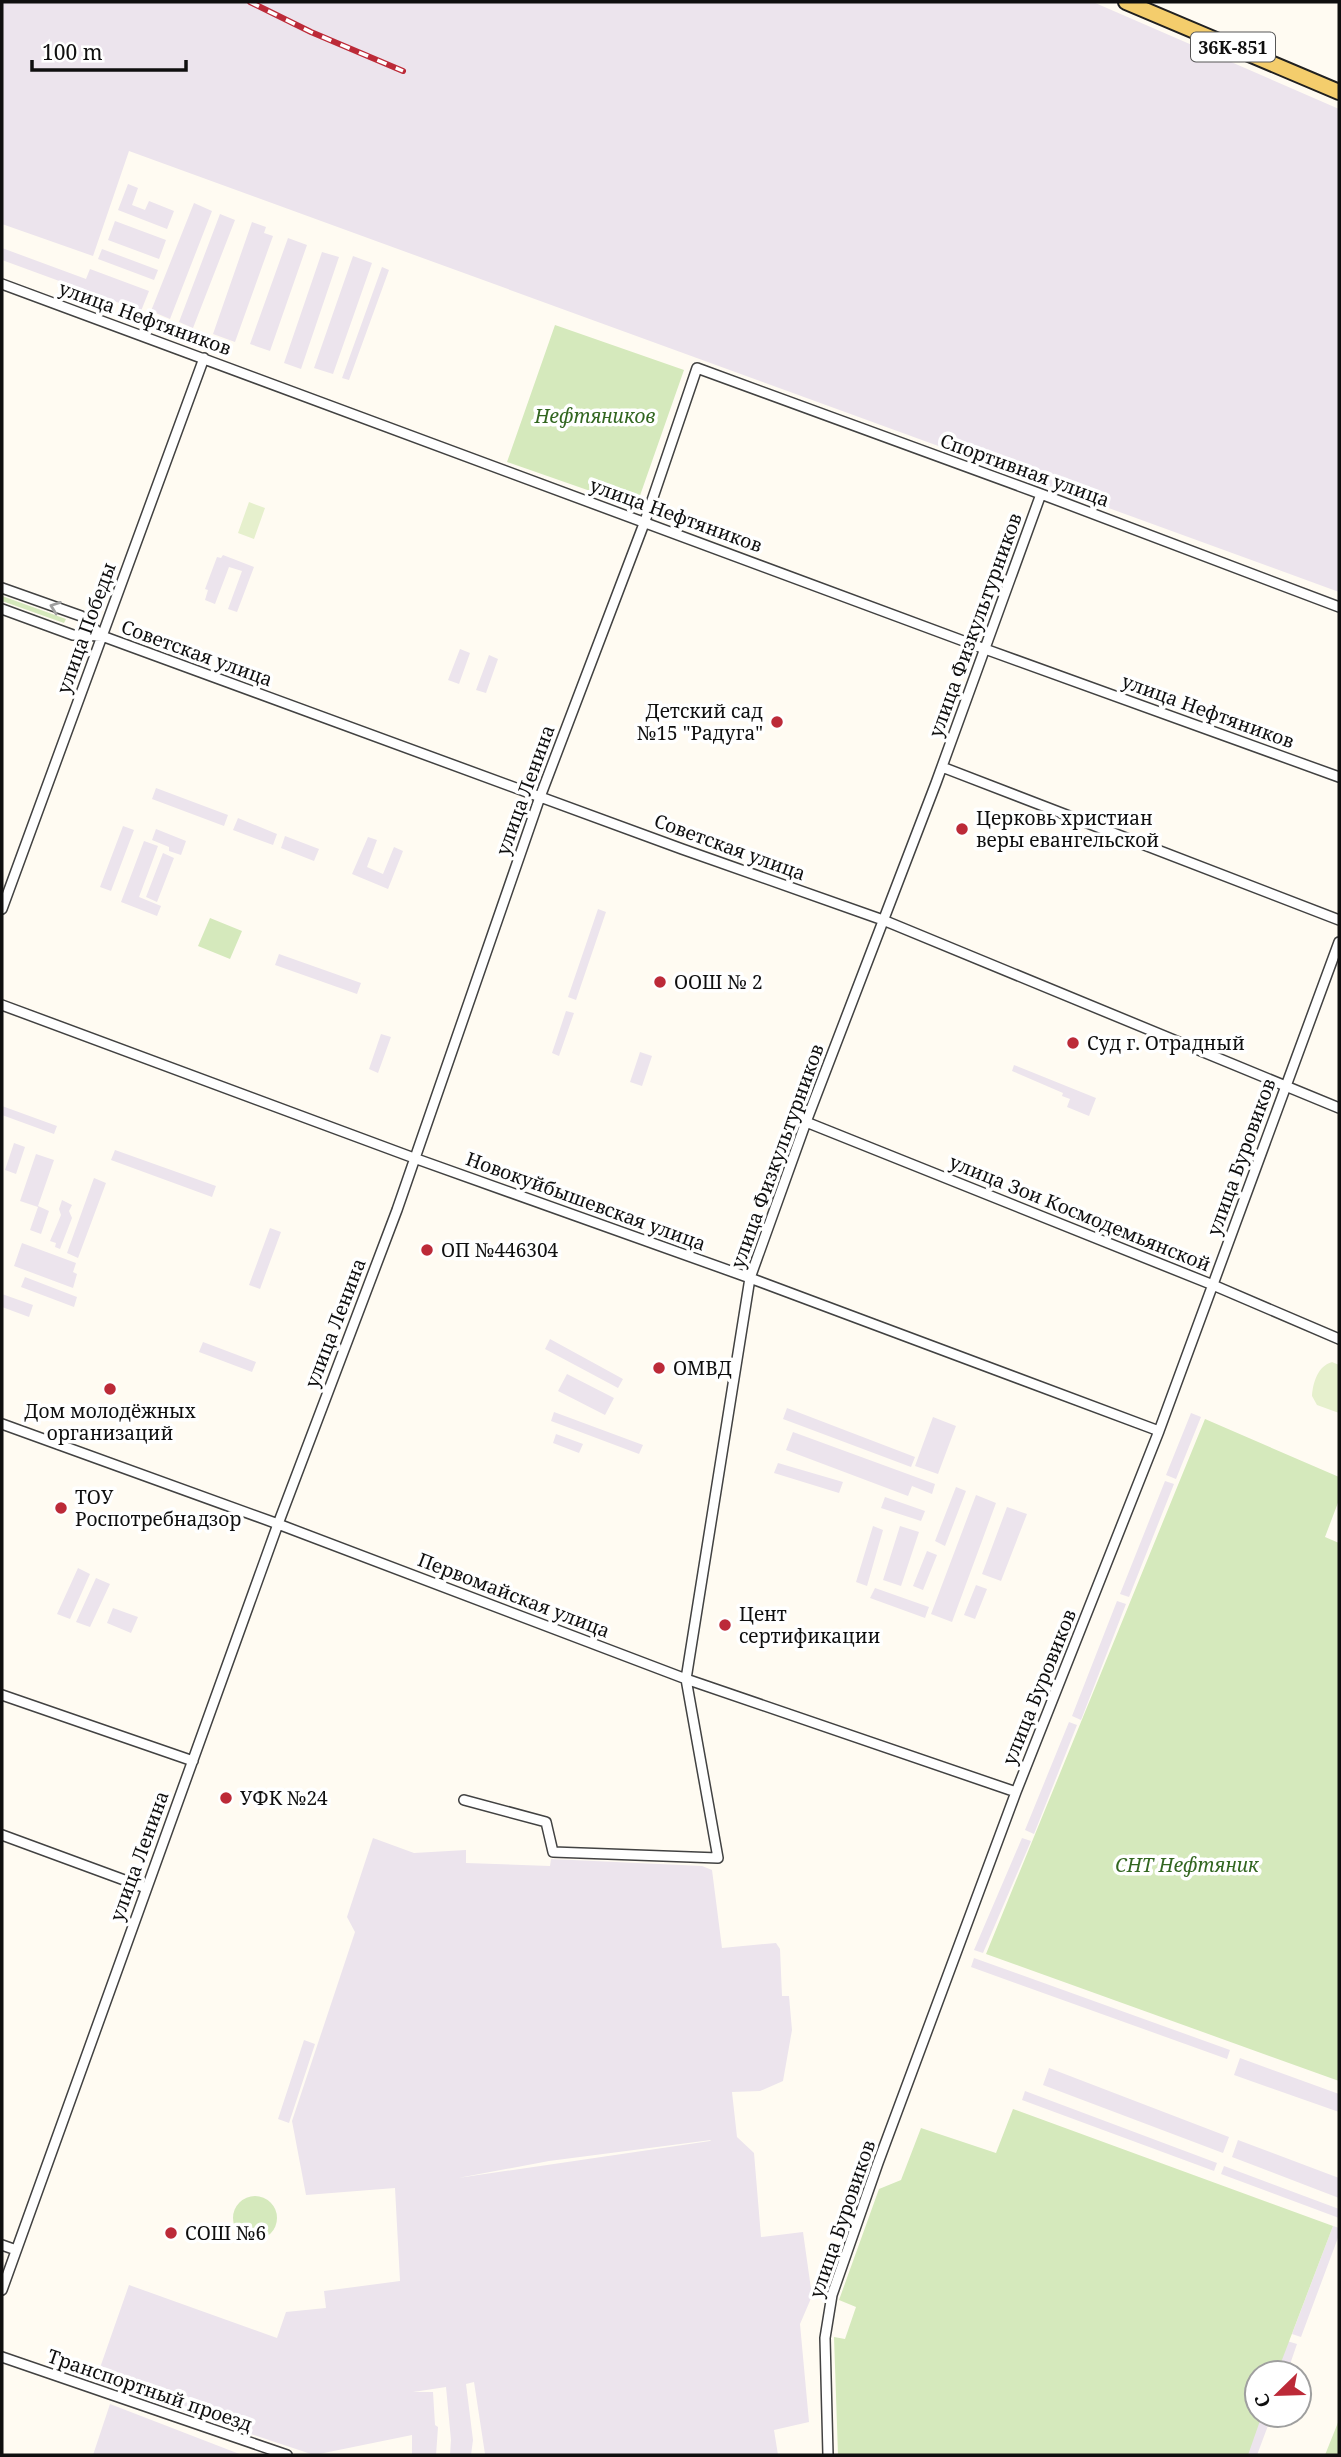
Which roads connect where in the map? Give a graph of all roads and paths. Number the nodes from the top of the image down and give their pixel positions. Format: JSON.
{"nodes":[{"id":1,"x":1126,"y":2,"type":"edge"},
{"id":2,"x":1339,"y":92,"type":"edge"},
{"id":3,"x":2,"y":284,"type":"edge"},
{"id":4,"x":204,"y":358,"type":"junction"},
{"id":5,"x":697,"y":368,"type":"joint"},
{"id":6,"x":1041,"y":494,"type":"junction"},
{"id":7,"x":645,"y":522,"type":"junction"},
{"id":8,"x":2,"y":588,"type":"edge"},
{"id":9,"x":1339,"y":607,"type":"edge"},
{"id":10,"x":2,"y":609,"type":"edge"},
{"id":11,"x":102,"y":636,"type":"junction"},
{"id":12,"x":985,"y":649,"type":"junction"},
{"id":13,"x":942,"y":767,"type":"junction"},
{"id":14,"x":1339,"y":777,"type":"edge"},
{"id":15,"x":540,"y":797,"type":"junction"},
{"id":16,"x":2,"y":909,"type":"edge"},
{"id":17,"x":883,"y":920,"type":"junction"},
{"id":18,"x":1339,"y":920,"type":"edge"},
{"id":19,"x":1339,"y":942,"type":"edge"},
{"id":20,"x":2,"y":1005,"type":"edge"},
{"id":21,"x":1286,"y":1086,"type":"junction"},
{"id":22,"x":1339,"y":1108,"type":"edge"},
{"id":23,"x":806,"y":1122,"type":"junction"},
{"id":24,"x":414,"y":1158,"type":"junction"},
{"id":25,"x":750,"y":1278,"type":"junction"},
{"id":26,"x":1213,"y":1285,"type":"junction"},
{"id":27,"x":1339,"y":1339,"type":"edge"},
{"id":28,"x":2,"y":1424,"type":"edge"},
{"id":29,"x":1159,"y":1431,"type":"junction"},
{"id":30,"x":278,"y":1524,"type":"junction"},
{"id":31,"x":686,"y":1679,"type":"junction"},
{"id":32,"x":2,"y":1695,"type":"edge"},
{"id":33,"x":192,"y":1761,"type":"junction"},
{"id":34,"x":1016,"y":1792,"type":"junction"},
{"id":35,"x":464,"y":1800,"type":"dead end"},
{"id":36,"x":2,"y":1835,"type":"edge"},
{"id":37,"x":146,"y":1888,"type":"junction"},
{"id":38,"x":2,"y":2245,"type":"edge"},
{"id":39,"x":16,"y":2250,"type":"junction"},
{"id":40,"x":2,"y":2290,"type":"edge"},
{"id":41,"x":2,"y":2357,"type":"edge"},
{"id":42,"x":287,"y":2455,"type":"edge"},
{"id":43,"x":828,"y":2455,"type":"edge"}],
"edges":[{"from":1,"to":2,"type":"main road","number":"36К-851"},
{"from":3,"to":4,"type":"street","name":"улица Нефтяников"},
{"from":4,"to":7,"type":"street","name":"улица Нефтяников"},
{"from":4,"to":11,"type":"street","name":"улица Победы"},
{"from":5,"to":6,"type":"street","name":"Спортивная улица"},
{"from":5,"to":7,"type":"street","name":"улица Ленина"},
{"from":6,"to":9,"type":"street","name":"Спортивная улица"},
{"from":6,"to":12,"type":"street","name":"улица Физкультурников"},
{"from":7,"to":12,"type":"street","name":"улица Нефтяников"},
{"from":7,"to":15,"type":"street","name":"улица Ленина"},
{"from":11,"to":8,"type":"street","name":"Советская улица","one_way":true},
{"from":10,"to":11,"type":"street","name":"Советская улица"},
{"from":11,"to":15,"type":"street","name":"Советская улица"},
{"from":11,"to":16,"type":"street","name":"улица Победы"},
{"from":12,"to":13,"type":"street","name":"улица Физкультурников"},
{"from":12,"to":14,"type":"street","name":"улица Нефтяников"},
{"from":13,"to":17,"type":"street","name":"улица Физкультурников"},
{"from":13,"to":18,"type":"street"},
{"from":15,"to":17,"type":"street","name":"Советская улица"},
{"from":15,"to":24,"type":"street","name":"улица Ленина"},
{"from":17,"to":21,"type":"street","name":"Советская улица"},
{"from":17,"to":23,"type":"street","name":"улица Физкультурников"},
{"from":19,"to":21,"type":"street","name":"улица Буровиков"},
{"from":20,"to":24,"type":"street","name":"Новокуйбышевская улица"},
{"from":21,"to":22,"type":"street","name":"Советская улица"},
{"from":21,"to":26,"type":"street","name":"улица Буровиков"},
{"from":23,"to":25,"type":"street","name":"улица Физкультурников"},
{"from":23,"to":26,"type":"street","name":"улица Зои Космодемьянской"},
{"from":24,"to":25,"type":"street","name":"Новокуйбышевская улица"},
{"from":24,"to":30,"type":"street","name":"улица Ленина"},
{"from":25,"to":29,"type":"street","name":"Новокуйбышевская улица"},
{"from":25,"to":31,"type":"street","name":"улица Физкультурников"},
{"from":26,"to":27,"type":"street","name":"улица Зои Космодемьянской"},
{"from":26,"to":29,"type":"street","name":"улица Буровиков"},
{"from":28,"to":30,"type":"street","name":"Первомайская улица"},
{"from":29,"to":34,"type":"street","name":"улица Буровиков"},
{"from":30,"to":31,"type":"street","name":"Первомайская улица"},
{"from":30,"to":33,"type":"street","name":"улица Ленина"},
{"from":31,"to":34,"type":"street","name":"Первомайская улица"},
{"from":31,"to":35,"type":"street","name":"улица Физкультурников"},
{"from":32,"to":33,"type":"street"},
{"from":33,"to":37,"type":"street","name":"улица Ленина"},
{"from":34,"to":43,"type":"street","name":"улица Буровиков"},
{"from":36,"to":37,"type":"street"},
{"from":37,"to":39,"type":"street","name":"улица Ленина"},
{"from":38,"to":39,"type":"street"},
{"from":39,"to":40,"type":"street","name":"улица Ленина"},
{"from":41,"to":42,"type":"street","name":"Транспортный проезд"}]}
